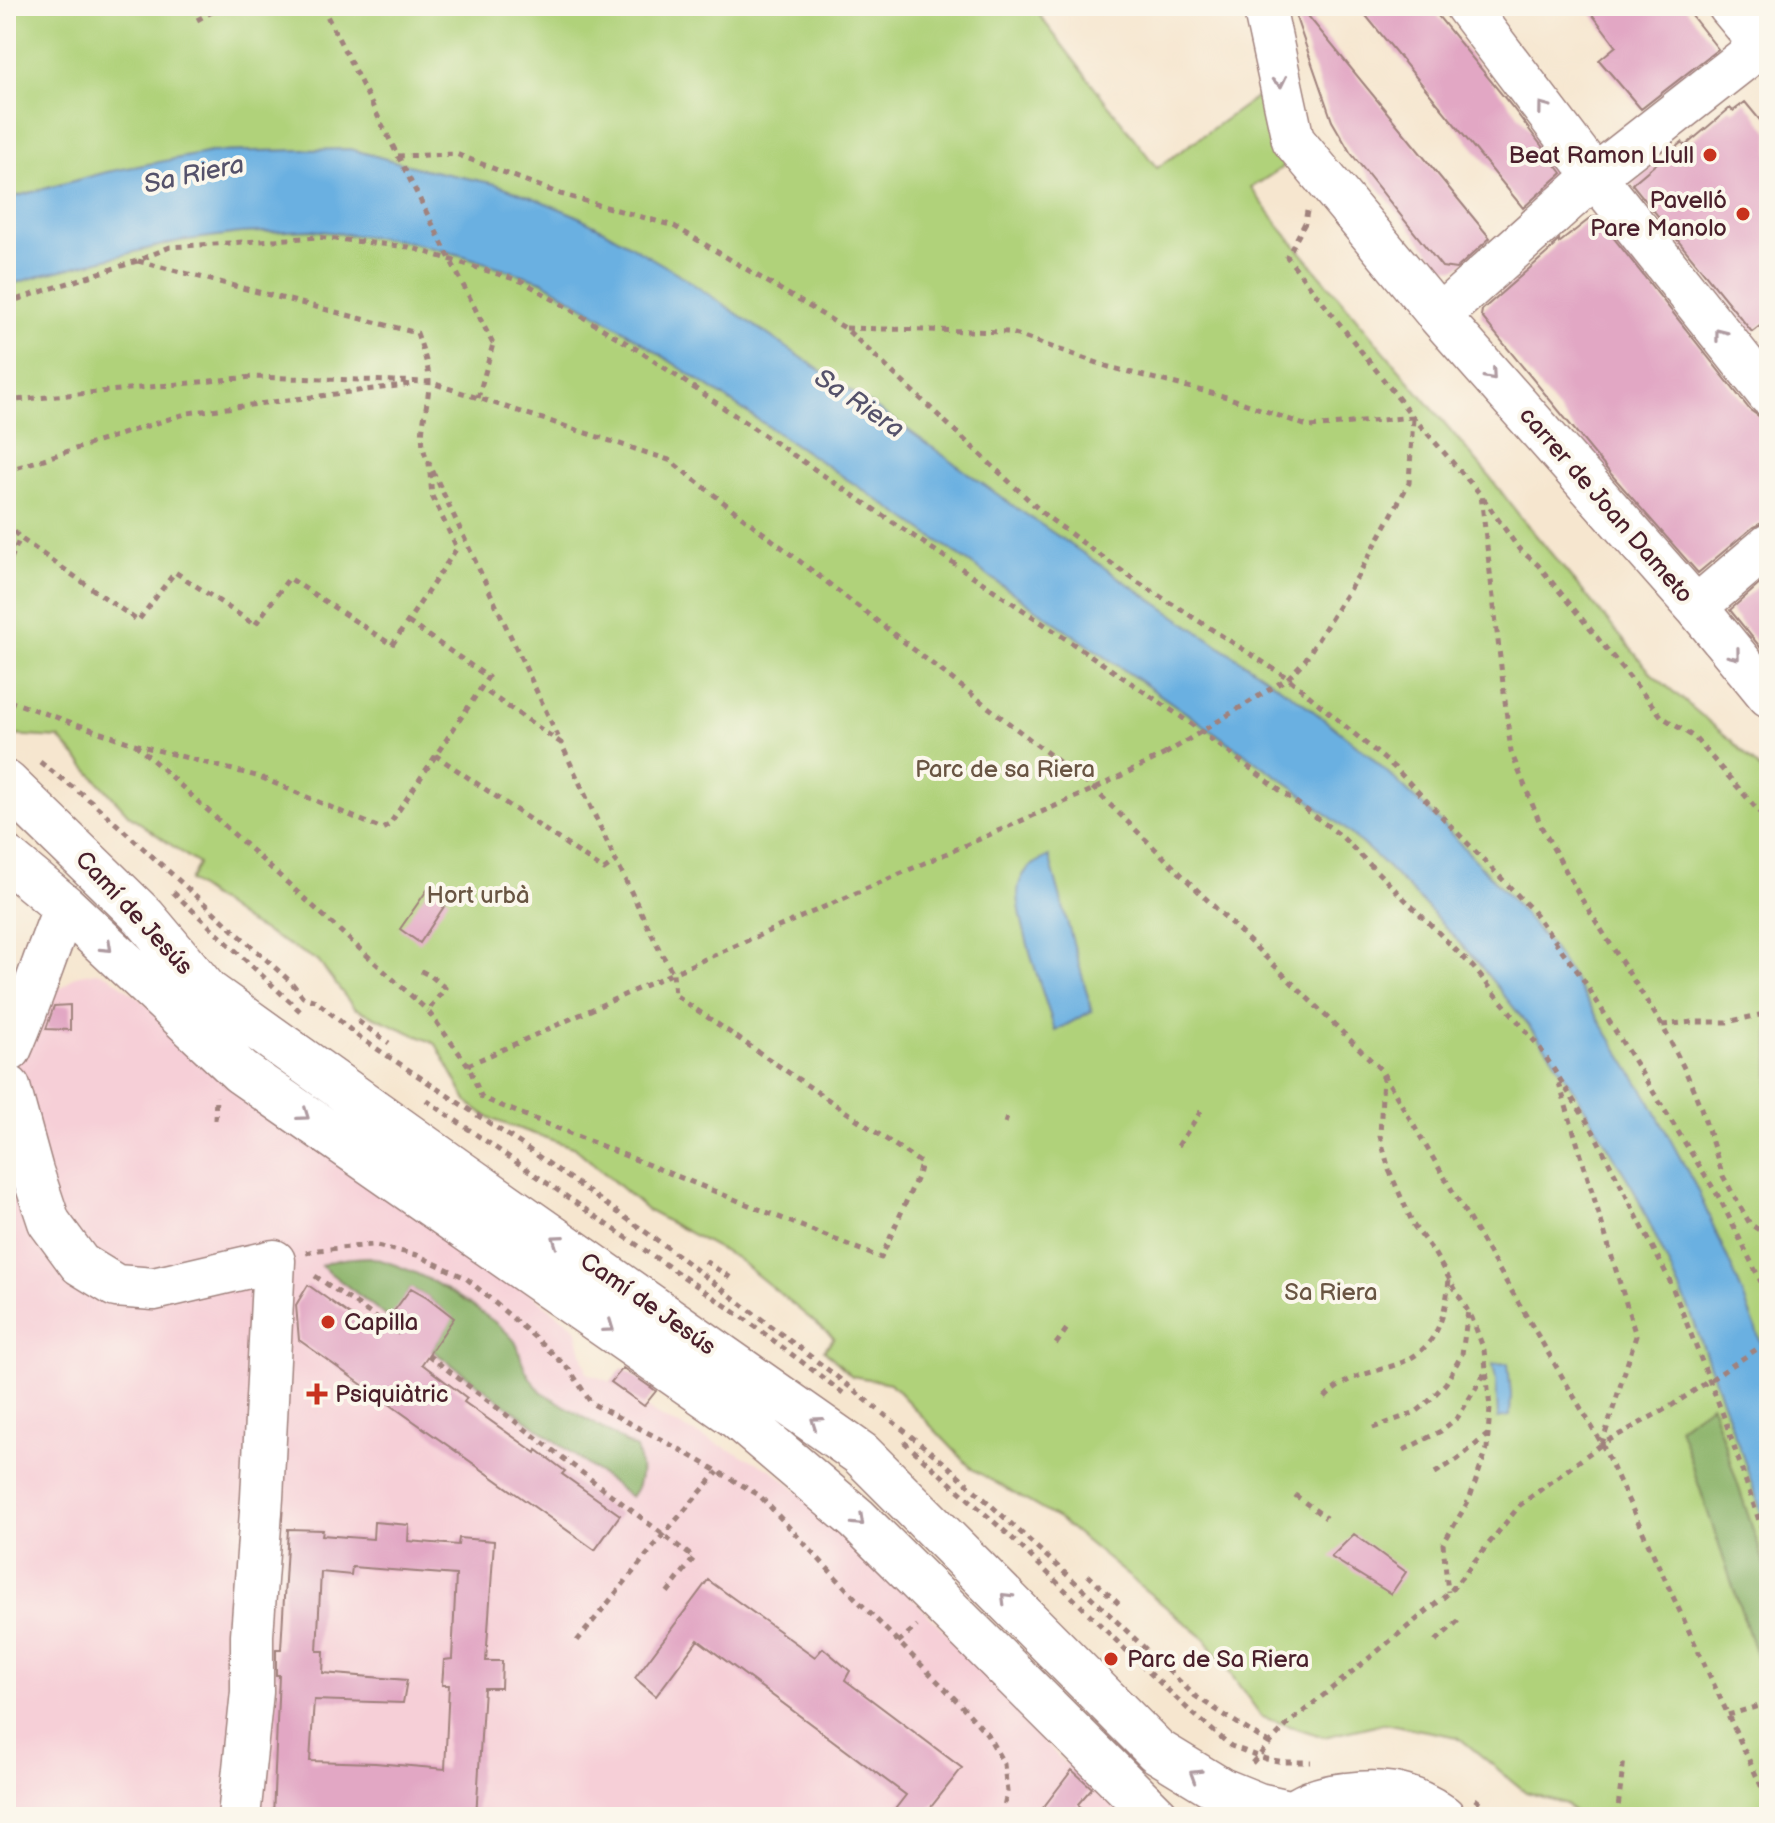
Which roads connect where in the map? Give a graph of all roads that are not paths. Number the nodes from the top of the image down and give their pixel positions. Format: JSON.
{"nodes":[{"id":1,"x":1264,"y":6,"type":"edge"},
{"id":2,"x":1466,"y":6,"type":"edge"},
{"id":3,"x":1729,"y":6,"type":"edge"},
{"id":4,"x":1767,"y":44,"type":"edge"},
{"id":5,"x":1595,"y":176,"type":"junction"},
{"id":6,"x":1439,"y":316,"type":"junction"},
{"id":7,"x":1769,"y":395,"type":"edge"},
{"id":8,"x":1769,"y":545,"type":"edge"},
{"id":9,"x":1696,"y":607,"type":"junction"},
{"id":10,"x":1769,"y":696,"type":"edge"},
{"id":11,"x":18,"y":757,"type":"edge"},
{"id":12,"x":9,"y":865,"type":"edge"},
{"id":13,"x":65,"y":907,"type":"junction"},
{"id":14,"x":144,"y":917,"type":"junction"},
{"id":15,"x":8,"y":1068,"type":"edge"},
{"id":16,"x":1291,"y":1815,"type":"edge"},
{"id":17,"x":239,"y":1817,"type":"edge"},
{"id":18,"x":1157,"y":1817,"type":"edge"},
{"id":19,"x":1443,"y":1817,"type":"edge"}],
"edges":[{"from":1,"to":6,"type":"street","name":"carrer de Joan Dameto","one_way":true},
{"from":5,"to":2,"type":"street","one_way":true},
{"from":3,"to":4,"type":"street"},
{"from":4,"to":5,"type":"street"},
{"from":5,"to":6,"type":"street"},
{"from":7,"to":5,"type":"street","one_way":true},
{"from":6,"to":9,"type":"street","name":"carrer de Joan Dameto","one_way":true},
{"from":8,"to":9,"type":"street"},
{"from":9,"to":10,"type":"street","name":"carrer de Joan Dameto","one_way":true},
{"from":11,"to":14,"type":"main road","name":"Camí de Jesús"},
{"from":12,"to":13,"type":"main road","name":"Camí de Jesús"},
{"from":12,"to":14,"type":"main road"},
{"from":13,"to":15,"type":"street"},
{"from":13,"to":18,"type":"main road","name":"Camí de Jesús","one_way":true},
{"from":16,"to":14,"type":"main road","name":"Camí de Jesús","one_way":true},
{"from":15,"to":17,"type":"street"},
{"from":16,"to":19,"type":"main road"}]}
